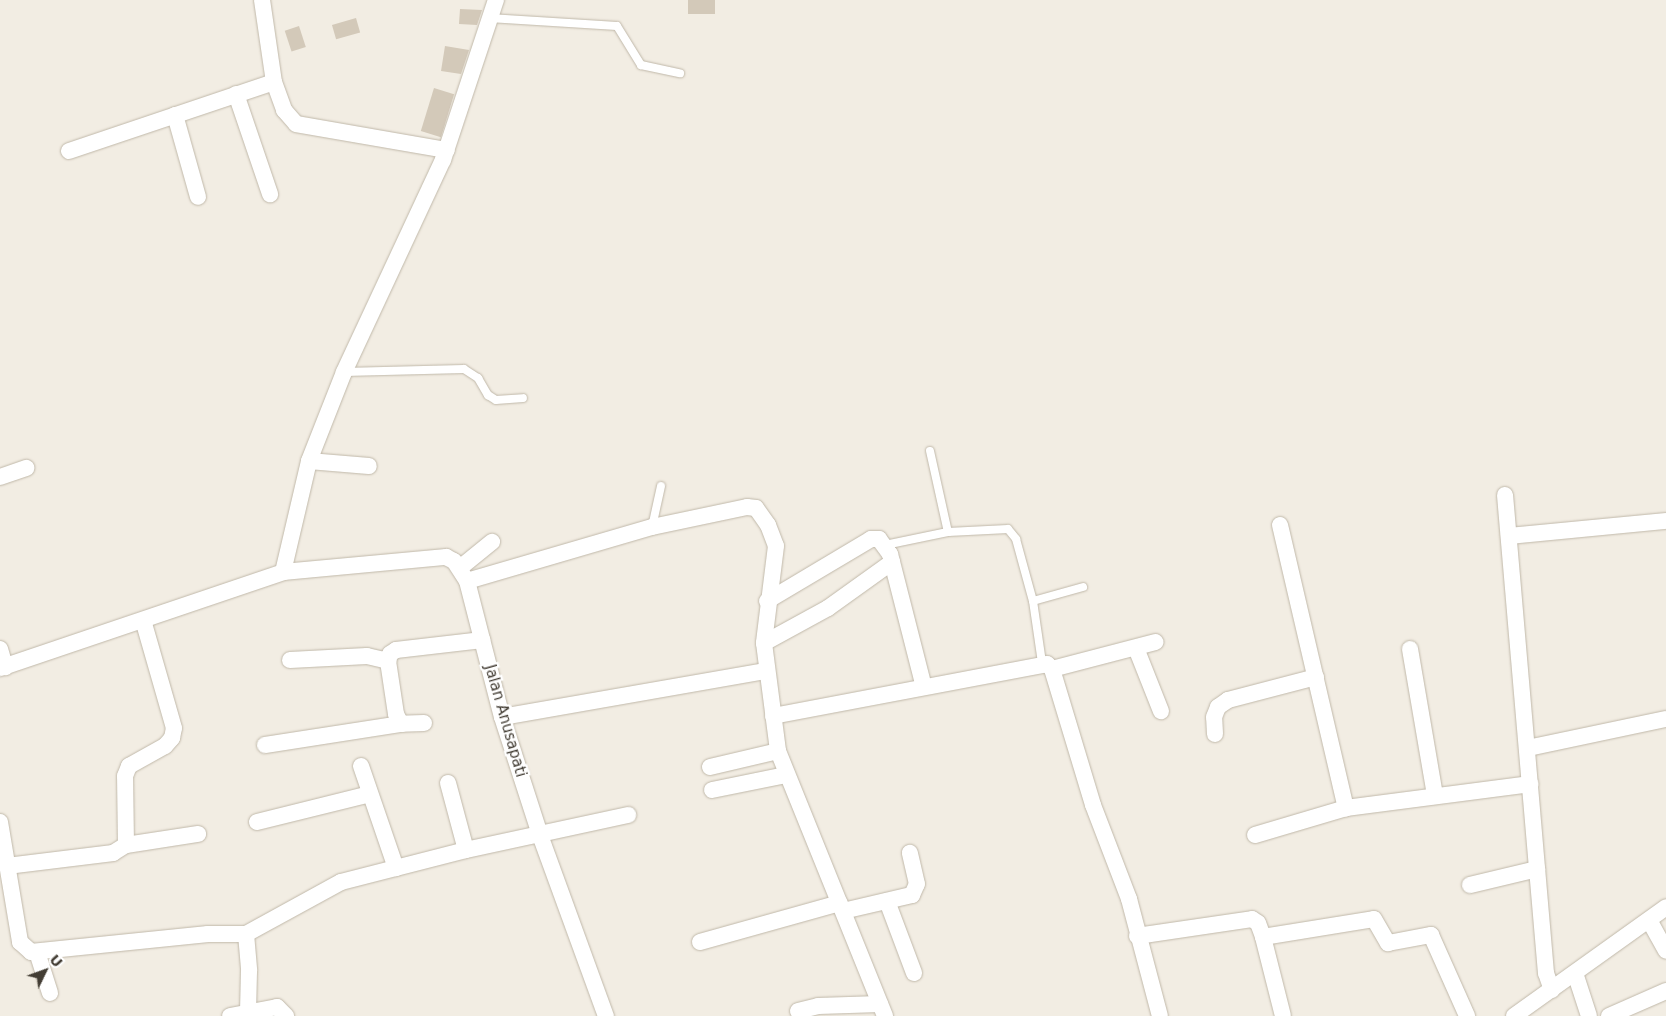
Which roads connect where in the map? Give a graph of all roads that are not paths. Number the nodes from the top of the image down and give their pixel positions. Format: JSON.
{"nodes":[{"id":1,"x":262,"y":0,"type":"edge"},
{"id":2,"x":496,"y":0,"type":"edge"},
{"id":3,"x":489,"y":18,"type":"junction"},
{"id":4,"x":680,"y":73,"type":"dead end"},
{"id":5,"x":274,"y":82,"type":"junction"},
{"id":6,"x":236,"y":94,"type":"junction"},
{"id":7,"x":175,"y":115,"type":"junction"},
{"id":8,"x":447,"y":150,"type":"junction"},
{"id":9,"x":70,"y":151,"type":"dead end"},
{"id":10,"x":270,"y":194,"type":"dead end"},
{"id":11,"x":198,"y":197,"type":"dead end"},
{"id":12,"x":344,"y":372,"type":"junction"},
{"id":13,"x":523,"y":398,"type":"dead end"},
{"id":14,"x":930,"y":452,"type":"dead end"},
{"id":15,"x":309,"y":461,"type":"junction"},
{"id":16,"x":369,"y":466,"type":"dead end"},
{"id":17,"x":26,"y":468,"type":"dead end"},
{"id":18,"x":0,"y":476,"type":"edge"},
{"id":19,"x":661,"y":486,"type":"dead end"},
{"id":20,"x":1505,"y":495,"type":"dead end"},
{"id":21,"x":1666,"y":521,"type":"edge"},
{"id":22,"x":1280,"y":525,"type":"dead end"},
{"id":23,"x":652,"y":527,"type":"junction"},
{"id":24,"x":948,"y":532,"type":"junction"},
{"id":25,"x":1509,"y":536,"type":"junction"},
{"id":26,"x":492,"y":542,"type":"dead end"},
{"id":27,"x":885,"y":545,"type":"junction"},
{"id":28,"x":892,"y":562,"type":"junction"},
{"id":29,"x":288,"y":572,"type":"junction"},
{"id":30,"x":464,"y":574,"type":"junction"},
{"id":31,"x":1083,"y":587,"type":"dead end"},
{"id":32,"x":767,"y":601,"type":"junction"},
{"id":33,"x":1033,"y":601,"type":"junction"},
{"id":34,"x":143,"y":620,"type":"junction"},
{"id":35,"x":482,"y":640,"type":"junction"},
{"id":36,"x":1156,"y":642,"type":"dead end"},
{"id":37,"x":764,"y":643,"type":"junction"},
{"id":38,"x":0,"y":648,"type":"edge"},
{"id":39,"x":1136,"y":648,"type":"junction"},
{"id":40,"x":1410,"y":648,"type":"dead end"},
{"id":41,"x":290,"y":660,"type":"dead end"},
{"id":42,"x":388,"y":661,"type":"junction"},
{"id":43,"x":1047,"y":666,"type":"junction"},
{"id":44,"x":3,"y":667,"type":"edge"},
{"id":45,"x":766,"y":671,"type":"junction"},
{"id":46,"x":1316,"y":677,"type":"junction"},
{"id":47,"x":924,"y":687,"type":"junction"},
{"id":48,"x":1161,"y":711,"type":"dead end"},
{"id":49,"x":773,"y":716,"type":"junction"},
{"id":50,"x":502,"y":717,"type":"junction"},
{"id":51,"x":1666,"y":719,"type":"edge"},
{"id":52,"x":424,"y":723,"type":"dead end"},
{"id":53,"x":401,"y":724,"type":"junction"},
{"id":54,"x":1215,"y":734,"type":"dead end"},
{"id":55,"x":265,"y":745,"type":"dead end"},
{"id":56,"x":1528,"y":748,"type":"junction"},
{"id":57,"x":778,"y":751,"type":"junction"},
{"id":58,"x":361,"y":766,"type":"dead end"},
{"id":59,"x":710,"y":767,"type":"dead end"},
{"id":60,"x":786,"y":775,"type":"junction"},
{"id":61,"x":448,"y":783,"type":"dead end"},
{"id":62,"x":1530,"y":784,"type":"junction"},
{"id":63,"x":712,"y":790,"type":"dead end"},
{"id":64,"x":370,"y":794,"type":"junction"},
{"id":65,"x":1435,"y":796,"type":"junction"},
{"id":66,"x":1346,"y":808,"type":"junction"},
{"id":67,"x":628,"y":815,"type":"dead end"},
{"id":68,"x":0,"y":822,"type":"edge"},
{"id":69,"x":257,"y":822,"type":"dead end"},
{"id":70,"x":198,"y":834,"type":"dead end"},
{"id":71,"x":540,"y":835,"type":"junction"},
{"id":72,"x":1255,"y":835,"type":"dead end"},
{"id":73,"x":126,"y":845,"type":"junction"},
{"id":74,"x":466,"y":850,"type":"junction"},
{"id":75,"x":910,"y":853,"type":"dead end"},
{"id":76,"x":7,"y":866,"type":"junction"},
{"id":77,"x":396,"y":868,"type":"junction"},
{"id":78,"x":1537,"y":870,"type":"junction"},
{"id":79,"x":1470,"y":885,"type":"dead end"},
{"id":80,"x":887,"y":901,"type":"junction"},
{"id":81,"x":842,"y":907,"type":"junction"},
{"id":82,"x":1666,"y":907,"type":"edge"},
{"id":83,"x":1649,"y":920,"type":"junction"},
{"id":84,"x":246,"y":934,"type":"junction"},
{"id":85,"x":1137,"y":936,"type":"junction"},
{"id":86,"x":1263,"y":937,"type":"junction"},
{"id":87,"x":700,"y":942,"type":"dead end"},
{"id":88,"x":1666,"y":951,"type":"edge"},
{"id":89,"x":37,"y":952,"type":"junction"},
{"id":90,"x":914,"y":972,"type":"dead end"},
{"id":91,"x":1575,"y":973,"type":"junction"},
{"id":92,"x":1552,"y":990,"type":"junction"},
{"id":93,"x":1666,"y":991,"type":"edge"},
{"id":94,"x":50,"y":993,"type":"dead end"},
{"id":95,"x":882,"y":1010,"type":"edge"},
{"id":96,"x":798,"y":1011,"type":"dead end"},
{"id":97,"x":248,"y":1013,"type":"junction"},
{"id":98,"x":230,"y":1016,"type":"edge"},
{"id":99,"x":286,"y":1016,"type":"edge"},
{"id":100,"x":605,"y":1016,"type":"edge"},
{"id":101,"x":1160,"y":1016,"type":"edge"},
{"id":102,"x":1283,"y":1016,"type":"edge"},
{"id":103,"x":1467,"y":1016,"type":"edge"},
{"id":104,"x":1514,"y":1016,"type":"edge"},
{"id":105,"x":1589,"y":1016,"type":"edge"},
{"id":106,"x":1609,"y":1016,"type":"edge"}],
"edges":[{"from":1,"to":5,"type":"street"},
{"from":2,"to":3,"type":"street"},
{"from":3,"to":4,"type":"lane"},
{"from":3,"to":8,"type":"street"},
{"from":5,"to":6,"type":"street"},
{"from":5,"to":8,"type":"street"},
{"from":6,"to":7,"type":"street"},
{"from":6,"to":10,"type":"street"},
{"from":7,"to":9,"type":"street"},
{"from":7,"to":11,"type":"street"},
{"from":8,"to":12,"type":"street"},
{"from":12,"to":13,"type":"lane"},
{"from":12,"to":15,"type":"street"},
{"from":14,"to":24,"type":"lane"},
{"from":15,"to":16,"type":"street"},
{"from":15,"to":29,"type":"street"},
{"from":17,"to":18,"type":"street"},
{"from":19,"to":23,"type":"lane"},
{"from":20,"to":25,"type":"street"},
{"from":21,"to":25,"type":"street"},
{"from":22,"to":46,"type":"street"},
{"from":23,"to":30,"type":"street"},
{"from":23,"to":32,"type":"street"},
{"from":24,"to":27,"type":"lane"},
{"from":24,"to":33,"type":"lane"},
{"from":25,"to":56,"type":"street"},
{"from":26,"to":30,"type":"street"},
{"from":27,"to":28,"type":"street"},
{"from":27,"to":32,"type":"street"},
{"from":28,"to":37,"type":"street"},
{"from":28,"to":47,"type":"street"},
{"from":29,"to":30,"type":"street"},
{"from":29,"to":34,"type":"street"},
{"from":30,"to":35,"type":"street","name":"Jalan Anusapati"},
{"from":31,"to":33,"type":"lane"},
{"from":32,"to":37,"type":"street"},
{"from":33,"to":43,"type":"lane"},
{"from":34,"to":44,"type":"street"},
{"from":34,"to":73,"type":"street"},
{"from":35,"to":42,"type":"street"},
{"from":35,"to":50,"type":"street","name":"Jalan Anusapati"},
{"from":36,"to":39,"type":"street"},
{"from":37,"to":45,"type":"street"},
{"from":38,"to":44,"type":"street"},
{"from":39,"to":43,"type":"street"},
{"from":39,"to":48,"type":"street"},
{"from":40,"to":65,"type":"street"},
{"from":41,"to":42,"type":"street"},
{"from":42,"to":53,"type":"street"},
{"from":43,"to":47,"type":"street"},
{"from":43,"to":85,"type":"street"},
{"from":45,"to":49,"type":"street"},
{"from":45,"to":50,"type":"street"},
{"from":46,"to":54,"type":"street"},
{"from":46,"to":66,"type":"street"},
{"from":47,"to":49,"type":"street"},
{"from":49,"to":57,"type":"street"},
{"from":50,"to":71,"type":"street","name":"Jalan Anusapati"},
{"from":51,"to":56,"type":"street"},
{"from":52,"to":53,"type":"street"},
{"from":53,"to":55,"type":"street"},
{"from":56,"to":62,"type":"street"},
{"from":57,"to":59,"type":"street"},
{"from":57,"to":60,"type":"street"},
{"from":58,"to":64,"type":"street"},
{"from":60,"to":63,"type":"street"},
{"from":60,"to":81,"type":"street"},
{"from":61,"to":74,"type":"street"},
{"from":62,"to":65,"type":"street"},
{"from":62,"to":78,"type":"street"},
{"from":64,"to":69,"type":"street"},
{"from":64,"to":77,"type":"street"},
{"from":65,"to":66,"type":"street"},
{"from":66,"to":72,"type":"street"},
{"from":67,"to":71,"type":"street"},
{"from":68,"to":76,"type":"street"},
{"from":70,"to":73,"type":"street"},
{"from":71,"to":74,"type":"street"},
{"from":71,"to":100,"type":"street","name":"Jalan Anusapati"},
{"from":73,"to":76,"type":"street"},
{"from":74,"to":77,"type":"street"},
{"from":75,"to":80,"type":"street"},
{"from":76,"to":89,"type":"street"},
{"from":77,"to":84,"type":"street"},
{"from":78,"to":79,"type":"street"},
{"from":78,"to":92,"type":"street"},
{"from":80,"to":81,"type":"street"},
{"from":80,"to":90,"type":"street"},
{"from":81,"to":87,"type":"street"},
{"from":81,"to":95,"type":"street"},
{"from":82,"to":83,"type":"street"},
{"from":83,"to":88,"type":"street"},
{"from":83,"to":91,"type":"street"},
{"from":84,"to":89,"type":"street"},
{"from":84,"to":97,"type":"street"},
{"from":85,"to":86,"type":"street"},
{"from":85,"to":101,"type":"street"},
{"from":86,"to":102,"type":"street"},
{"from":86,"to":103,"type":"street"},
{"from":89,"to":94,"type":"street"},
{"from":91,"to":92,"type":"street"},
{"from":91,"to":105,"type":"street"},
{"from":92,"to":104,"type":"street"},
{"from":93,"to":106,"type":"street"},
{"from":95,"to":96,"type":"street"},
{"from":97,"to":98,"type":"street"},
{"from":97,"to":99,"type":"street"}]}
